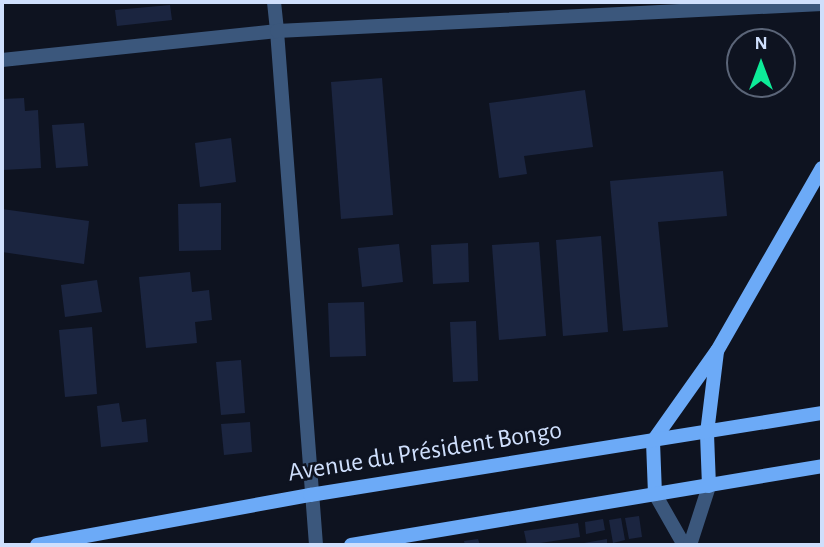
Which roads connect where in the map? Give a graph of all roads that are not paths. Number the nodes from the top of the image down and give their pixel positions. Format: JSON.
{"nodes":[{"id":1,"x":274,"y":2,"type":"edge"},
{"id":2,"x":822,"y":4,"type":"edge"},
{"id":3,"x":277,"y":31,"type":"junction"},
{"id":4,"x":2,"y":60,"type":"edge"},
{"id":5,"x":822,"y":168,"type":"edge"},
{"id":6,"x":717,"y":351,"type":"junction"},
{"id":7,"x":822,"y":413,"type":"edge"},
{"id":8,"x":707,"y":433,"type":"junction"},
{"id":9,"x":653,"y":441,"type":"junction"},
{"id":10,"x":822,"y":466,"type":"edge"},
{"id":11,"x":709,"y":486,"type":"junction"},
{"id":12,"x":655,"y":494,"type":"junction"},
{"id":13,"x":310,"y":495,"type":"junction"},
{"id":14,"x":37,"y":545,"type":"edge"},
{"id":15,"x":316,"y":545,"type":"edge"},
{"id":16,"x":351,"y":545,"type":"edge"},
{"id":17,"x":684,"y":545,"type":"edge"},
{"id":18,"x":690,"y":545,"type":"edge"}],
"edges":[{"from":1,"to":3,"type":"street"},
{"from":2,"to":3,"type":"street"},
{"from":3,"to":4,"type":"street"},
{"from":3,"to":13,"type":"street"},
{"from":5,"to":6,"type":"street"},
{"from":6,"to":8,"type":"street"},
{"from":6,"to":9,"type":"street"},
{"from":7,"to":8,"type":"street","name":"Avenue du Président Bongo"},
{"from":8,"to":9,"type":"street","name":"Avenue du Président Bongo"},
{"from":8,"to":11,"type":"street"},
{"from":9,"to":12,"type":"street"},
{"from":9,"to":13,"type":"street","name":"Avenue du Président Bongo"},
{"from":10,"to":11,"type":"street"},
{"from":11,"to":12,"type":"street"},
{"from":11,"to":18,"type":"street"},
{"from":12,"to":16,"type":"street"},
{"from":12,"to":17,"type":"street"},
{"from":13,"to":14,"type":"street","name":"Avenue du Président Bongo"},
{"from":13,"to":15,"type":"street"}]}
